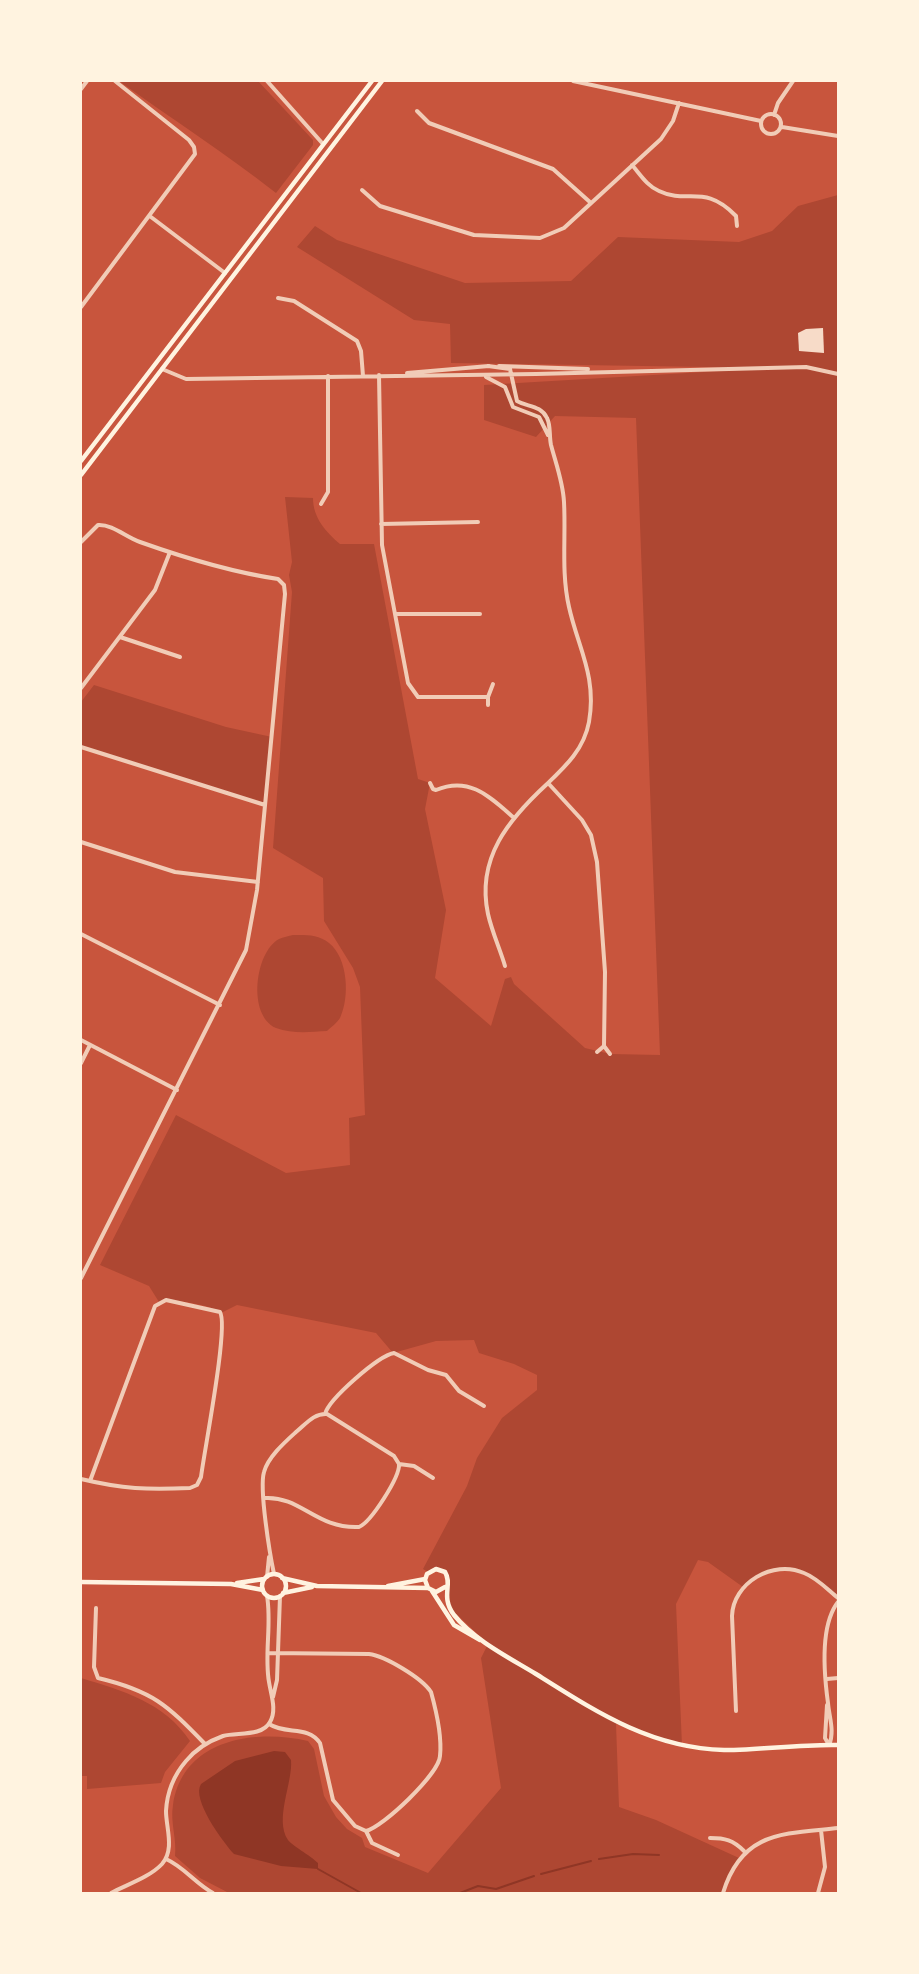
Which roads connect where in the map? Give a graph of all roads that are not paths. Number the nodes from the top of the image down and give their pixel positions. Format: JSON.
{"nodes":[{"id":1,"x":87,"y":81,"type":"edge"},
{"id":2,"x":115,"y":81,"type":"edge"},
{"id":3,"x":267,"y":81,"type":"edge"},
{"id":4,"x":372,"y":81,"type":"edge"},
{"id":5,"x":382,"y":81,"type":"edge"},
{"id":6,"x":573,"y":81,"type":"edge"},
{"id":7,"x":793,"y":81,"type":"edge"},
{"id":8,"x":81,"y":89,"type":"edge"},
{"id":9,"x":679,"y":103,"type":"junction"},
{"id":10,"x":417,"y":111,"type":"dead end"},
{"id":11,"x":774,"y":114,"type":"junction"},
{"id":12,"x":761,"y":121,"type":"junction"},
{"id":13,"x":782,"y":127,"type":"junction"},
{"id":14,"x":838,"y":136,"type":"edge"},
{"id":15,"x":323,"y":144,"type":"junction"},
{"id":16,"x":330,"y":150,"type":"junction"},
{"id":17,"x":632,"y":165,"type":"junction"},
{"id":18,"x":362,"y":190,"type":"dead end"},
{"id":19,"x":591,"y":203,"type":"junction"},
{"id":20,"x":150,"y":217,"type":"junction"},
{"id":21,"x":737,"y":226,"type":"dead end"},
{"id":22,"x":225,"y":273,"type":"junction"},
{"id":23,"x":231,"y":279,"type":"junction"},
{"id":24,"x":278,"y":298,"type":"dead end"},
{"id":25,"x":81,"y":307,"type":"edge"},
{"id":26,"x":154,"y":365,"type":"junction"},
{"id":27,"x":488,"y":366,"type":"junction"},
{"id":28,"x":162,"y":369,"type":"junction"},
{"id":29,"x":610,"y":371,"type":"junction"},
{"id":30,"x":838,"y":374,"type":"edge"},
{"id":31,"x":379,"y":375,"type":"junction"},
{"id":32,"x":479,"y":375,"type":"junction"},
{"id":33,"x":513,"y":375,"type":"junction"},
{"id":34,"x":327,"y":376,"type":"junction"},
{"id":35,"x":363,"y":376,"type":"junction"},
{"id":36,"x":550,"y":438,"type":"junction"},
{"id":37,"x":81,"y":461,"type":"edge"},
{"id":38,"x":81,"y":475,"type":"edge"},
{"id":39,"x":321,"y":504,"type":"dead end"},
{"id":40,"x":478,"y":522,"type":"dead end"},
{"id":41,"x":381,"y":524,"type":"junction"},
{"id":42,"x":81,"y":542,"type":"edge"},
{"id":43,"x":170,"y":552,"type":"junction"},
{"id":44,"x":395,"y":614,"type":"junction"},
{"id":45,"x":480,"y":614,"type":"dead end"},
{"id":46,"x":120,"y":637,"type":"junction"},
{"id":47,"x":180,"y":657,"type":"dead end"},
{"id":48,"x":494,"y":684,"type":"dead end"},
{"id":49,"x":81,"y":688,"type":"edge"},
{"id":50,"x":488,"y":697,"type":"junction"},
{"id":51,"x":488,"y":705,"type":"dead end"},
{"id":52,"x":81,"y":747,"type":"edge"},
{"id":53,"x":430,"y":783,"type":"dead end"},
{"id":54,"x":548,"y":783,"type":"junction"},
{"id":55,"x":265,"y":805,"type":"junction"},
{"id":56,"x":513,"y":817,"type":"junction"},
{"id":57,"x":81,"y":842,"type":"edge"},
{"id":58,"x":258,"y":882,"type":"junction"},
{"id":59,"x":81,"y":934,"type":"edge"},
{"id":60,"x":506,"y":966,"type":"dead end"},
{"id":61,"x":220,"y":1005,"type":"junction"},
{"id":62,"x":81,"y":1040,"type":"edge"},
{"id":63,"x":91,"y":1045,"type":"junction"},
{"id":64,"x":604,"y":1046,"type":"junction"},
{"id":65,"x":597,"y":1053,"type":"dead end"},
{"id":66,"x":610,"y":1054,"type":"dead end"},
{"id":67,"x":81,"y":1063,"type":"edge"},
{"id":68,"x":177,"y":1090,"type":"junction"},
{"id":69,"x":81,"y":1278,"type":"edge"},
{"id":70,"x":483,"y":1406,"type":"dead end"},
{"id":71,"x":325,"y":1414,"type":"junction"},
{"id":72,"x":399,"y":1464,"type":"junction"},
{"id":73,"x":433,"y":1478,"type":"dead end"},
{"id":74,"x":81,"y":1479,"type":"edge"},
{"id":75,"x":90,"y":1481,"type":"junction"},
{"id":76,"x":265,"y":1498,"type":"junction"},
{"id":77,"x":269,"y":1553,"type":"junction"},
{"id":78,"x":274,"y":1574,"type":"junction"},
{"id":79,"x":266,"y":1578,"type":"junction"},
{"id":80,"x":282,"y":1578,"type":"junction"},
{"id":81,"x":425,"y":1579,"type":"junction"},
{"id":82,"x":81,"y":1582,"type":"edge"},
{"id":83,"x":231,"y":1584,"type":"junction"},
{"id":84,"x":317,"y":1586,"type":"junction"},
{"id":85,"x":385,"y":1587,"type":"junction"},
{"id":86,"x":445,"y":1587,"type":"junction"},
{"id":87,"x":263,"y":1590,"type":"junction"},
{"id":88,"x":430,"y":1590,"type":"junction"},
{"id":89,"x":281,"y":1594,"type":"junction"},
{"id":90,"x":267,"y":1596,"type":"junction"},
{"id":91,"x":838,"y":1600,"type":"edge"},
{"id":92,"x":96,"y":1608,"type":"dead end"},
{"id":93,"x":488,"y":1644,"type":"junction"},
{"id":94,"x":268,"y":1653,"type":"junction"},
{"id":95,"x":277,"y":1653,"type":"junction"},
{"id":96,"x":838,"y":1678,"type":"edge"},
{"id":97,"x":827,"y":1679,"type":"junction"},
{"id":98,"x":272,"y":1700,"type":"junction"},
{"id":99,"x":736,"y":1711,"type":"dead end"},
{"id":100,"x":269,"y":1724,"type":"junction"},
{"id":101,"x":205,"y":1744,"type":"junction"},
{"id":102,"x":829,"y":1745,"type":"junction"},
{"id":103,"x":838,"y":1745,"type":"edge"},
{"id":104,"x":838,"y":1828,"type":"edge"},
{"id":105,"x":821,"y":1830,"type":"junction"},
{"id":106,"x":366,"y":1831,"type":"junction"},
{"id":107,"x":710,"y":1838,"type":"dead end"},
{"id":108,"x":744,"y":1851,"type":"junction"},
{"id":109,"x":398,"y":1855,"type":"dead end"},
{"id":110,"x":166,"y":1859,"type":"junction"},
{"id":111,"x":111,"y":1893,"type":"edge"},
{"id":112,"x":213,"y":1893,"type":"edge"},
{"id":113,"x":723,"y":1893,"type":"edge"},
{"id":114,"x":818,"y":1893,"type":"edge"}],
"edges":[{"from":1,"to":8,"type":"street"},
{"from":2,"to":20,"type":"street"},
{"from":3,"to":15,"type":"street"},
{"from":4,"to":15,"type":"main road"},
{"from":5,"to":16,"type":"main road"},
{"from":6,"to":9,"type":"street"},
{"from":7,"to":11,"type":"street"},
{"from":9,"to":12,"type":"street"},
{"from":9,"to":17,"type":"street"},
{"from":10,"to":19,"type":"street"},
{"from":11,"to":12,"type":"street"},
{"from":11,"to":13,"type":"street"},
{"from":12,"to":13,"type":"street"},
{"from":13,"to":14,"type":"street"},
{"from":15,"to":16,"type":"main road"},
{"from":15,"to":22,"type":"main road"},
{"from":16,"to":23,"type":"main road"},
{"from":17,"to":19,"type":"street"},
{"from":17,"to":21,"type":"street"},
{"from":18,"to":19,"type":"street"},
{"from":20,"to":22,"type":"street"},
{"from":20,"to":25,"type":"street"},
{"from":22,"to":23,"type":"main road"},
{"from":22,"to":26,"type":"main road"},
{"from":23,"to":28,"type":"main road"},
{"from":24,"to":35,"type":"street"},
{"from":26,"to":28,"type":"main road"},
{"from":26,"to":37,"type":"main road"},
{"from":27,"to":29,"type":"street"},
{"from":27,"to":31,"type":"street"},
{"from":27,"to":33,"type":"street"},
{"from":28,"to":34,"type":"street"},
{"from":28,"to":38,"type":"main road"},
{"from":29,"to":30,"type":"street"},
{"from":29,"to":33,"type":"street"},
{"from":31,"to":32,"type":"street"},
{"from":31,"to":35,"type":"street"},
{"from":31,"to":41,"type":"street"},
{"from":32,"to":33,"type":"street"},
{"from":32,"to":36,"type":"street"},
{"from":33,"to":36,"type":"street"},
{"from":34,"to":35,"type":"street"},
{"from":34,"to":39,"type":"street"},
{"from":36,"to":54,"type":"street"},
{"from":40,"to":41,"type":"street"},
{"from":41,"to":44,"type":"street"},
{"from":42,"to":43,"type":"street"},
{"from":43,"to":46,"type":"street"},
{"from":43,"to":55,"type":"street"},
{"from":44,"to":45,"type":"street"},
{"from":44,"to":50,"type":"street"},
{"from":46,"to":47,"type":"street"},
{"from":46,"to":49,"type":"street"},
{"from":48,"to":50,"type":"street"},
{"from":50,"to":51,"type":"street"},
{"from":52,"to":55,"type":"street"},
{"from":53,"to":56,"type":"street"},
{"from":54,"to":56,"type":"street"},
{"from":54,"to":64,"type":"street"},
{"from":55,"to":58,"type":"street"},
{"from":56,"to":60,"type":"street"},
{"from":57,"to":58,"type":"street"},
{"from":58,"to":61,"type":"street"},
{"from":59,"to":61,"type":"street"},
{"from":61,"to":68,"type":"street"},
{"from":62,"to":63,"type":"street"},
{"from":63,"to":67,"type":"street"},
{"from":63,"to":68,"type":"street"},
{"from":64,"to":65,"type":"street"},
{"from":64,"to":66,"type":"street"},
{"from":68,"to":69,"type":"street"},
{"from":70,"to":71,"type":"street"},
{"from":71,"to":72,"type":"street"},
{"from":71,"to":76,"type":"street"},
{"from":72,"to":73,"type":"street"},
{"from":72,"to":76,"type":"street"},
{"from":74,"to":75,"type":"street"},
{"from":75,"to":75,"type":"street"},
{"from":76,"to":77,"type":"street"},
{"from":77,"to":78,"type":"street"},
{"from":77,"to":79,"type":"street"},
{"from":78,"to":79,"type":"main road"},
{"from":78,"to":80,"type":"main road"},
{"from":79,"to":83,"type":"main road"},
{"from":79,"to":87,"type":"main road"},
{"from":80,"to":84,"type":"main road"},
{"from":80,"to":89,"type":"main road"},
{"from":81,"to":85,"type":"main road"},
{"from":81,"to":86,"type":"main road"},
{"from":81,"to":88,"type":"main road"},
{"from":82,"to":83,"type":"main road"},
{"from":83,"to":87,"type":"main road"},
{"from":84,"to":85,"type":"main road"},
{"from":84,"to":89,"type":"main road"},
{"from":85,"to":88,"type":"main road"},
{"from":86,"to":88,"type":"main road"},
{"from":86,"to":93,"type":"main road"},
{"from":87,"to":90,"type":"main road"},
{"from":88,"to":93,"type":"main road"},
{"from":89,"to":90,"type":"main road"},
{"from":89,"to":95,"type":"street"},
{"from":90,"to":94,"type":"street"},
{"from":91,"to":97,"type":"street"},
{"from":91,"to":99,"type":"street"},
{"from":92,"to":101,"type":"street"},
{"from":93,"to":102,"type":"main road"},
{"from":94,"to":95,"type":"street"},
{"from":94,"to":98,"type":"street"},
{"from":95,"to":98,"type":"street"},
{"from":95,"to":106,"type":"street"},
{"from":96,"to":97,"type":"street"},
{"from":97,"to":102,"type":"street"},
{"from":98,"to":100,"type":"street"},
{"from":100,"to":101,"type":"street"},
{"from":100,"to":106,"type":"street"},
{"from":101,"to":110,"type":"street"},
{"from":102,"to":103,"type":"main road"},
{"from":104,"to":105,"type":"street"},
{"from":105,"to":108,"type":"street"},
{"from":105,"to":114,"type":"street"},
{"from":106,"to":109,"type":"street"},
{"from":107,"to":108,"type":"street"},
{"from":108,"to":113,"type":"street"},
{"from":110,"to":111,"type":"street"},
{"from":110,"to":112,"type":"street"}]}
